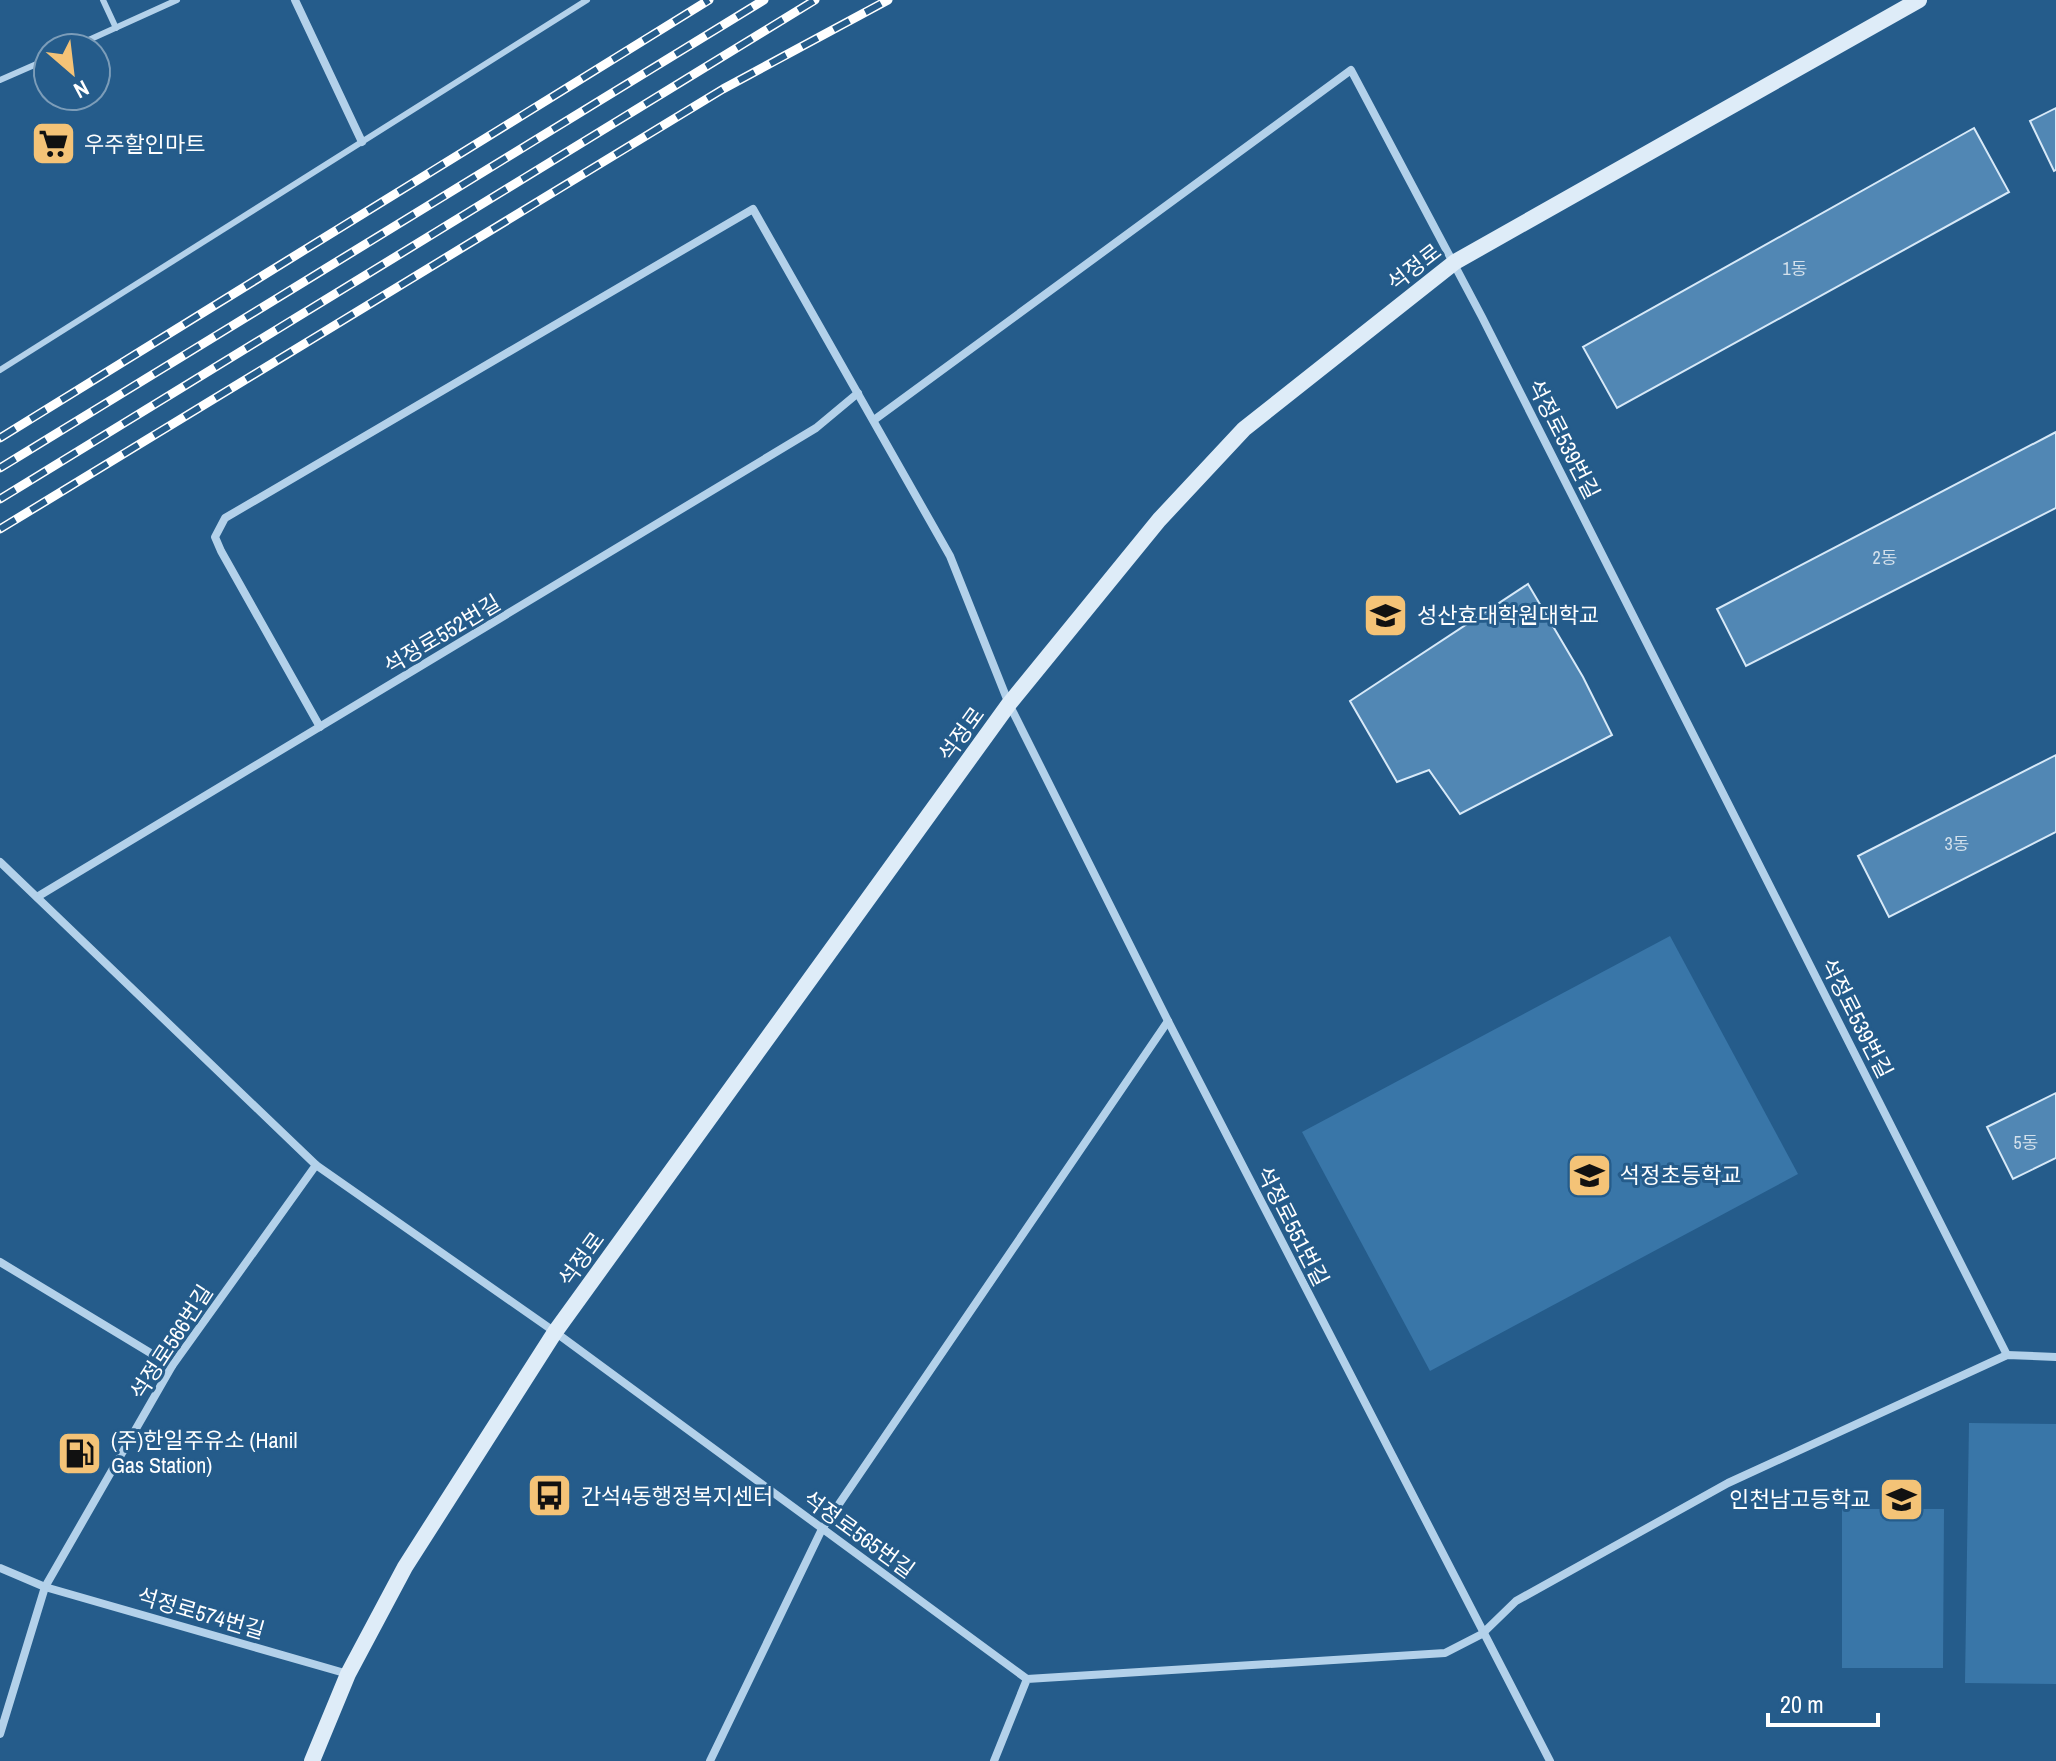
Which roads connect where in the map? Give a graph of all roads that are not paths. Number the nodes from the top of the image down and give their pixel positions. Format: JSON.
{"nodes":[{"id":1,"x":103,"y":0,"type":"edge"},
{"id":2,"x":177,"y":0,"type":"edge"},
{"id":3,"x":295,"y":0,"type":"edge"},
{"id":4,"x":587,"y":0,"type":"edge"},
{"id":5,"x":1919,"y":0,"type":"edge"},
{"id":6,"x":116,"y":28,"type":"junction"},
{"id":7,"x":107,"y":32,"type":"edge"},
{"id":8,"x":32,"y":66,"type":"edge"},
{"id":9,"x":0,"y":80,"type":"edge"},
{"id":10,"x":362,"y":142,"type":"junction"},
{"id":11,"x":1455,"y":262,"type":"junction"},
{"id":12,"x":0,"y":370,"type":"edge"},
{"id":13,"x":858,"y":393,"type":"junction"},
{"id":14,"x":874,"y":420,"type":"junction"},
{"id":15,"x":1009,"y":704,"type":"junction"},
{"id":16,"x":320,"y":727,"type":"junction"},
{"id":17,"x":0,"y":862,"type":"edge"},
{"id":18,"x":37,"y":897,"type":"junction"},
{"id":19,"x":1168,"y":1021,"type":"junction"},
{"id":20,"x":316,"y":1165,"type":"junction"},
{"id":21,"x":0,"y":1262,"type":"edge"},
{"id":22,"x":555,"y":1332,"type":"junction"},
{"id":23,"x":2007,"y":1355,"type":"junction"},
{"id":24,"x":2056,"y":1357,"type":"edge"},
{"id":25,"x":172,"y":1366,"type":"junction"},
{"id":26,"x":822,"y":1529,"type":"junction"},
{"id":27,"x":0,"y":1568,"type":"edge"},
{"id":28,"x":45,"y":1587,"type":"junction"},
{"id":29,"x":1482,"y":1634,"type":"junction"},
{"id":30,"x":348,"y":1674,"type":"junction"},
{"id":31,"x":1027,"y":1679,"type":"junction"},
{"id":32,"x":0,"y":1734,"type":"edge"},
{"id":33,"x":312,"y":1761,"type":"edge"},
{"id":34,"x":710,"y":1761,"type":"edge"},
{"id":35,"x":994,"y":1761,"type":"edge"},
{"id":36,"x":1550,"y":1761,"type":"edge"}],
"edges":[{"from":1,"to":6,"type":"lane"},
{"from":2,"to":6,"type":"lane"},
{"from":3,"to":10,"type":"street"},
{"from":4,"to":10,"type":"lane"},
{"from":5,"to":11,"type":"main road","name":"석정로"},
{"from":6,"to":7,"type":"lane"},
{"from":8,"to":9,"type":"lane"},
{"from":10,"to":12,"type":"lane"},
{"from":11,"to":14,"type":"street","name":"석정로539번길"},
{"from":11,"to":15,"type":"main road","name":"석정로"},
{"from":11,"to":23,"type":"street","name":"석정로539번길"},
{"from":13,"to":14,"type":"street"},
{"from":13,"to":16,"type":"street","name":"석정로552번길"},
{"from":13,"to":16,"type":"street"},
{"from":14,"to":15,"type":"street"},
{"from":15,"to":19,"type":"street","name":"석정로551번길"},
{"from":15,"to":22,"type":"main road","name":"석정로"},
{"from":16,"to":18,"type":"street","name":"석정로552번길"},
{"from":17,"to":18,"type":"street"},
{"from":18,"to":20,"type":"street"},
{"from":19,"to":26,"type":"street"},
{"from":19,"to":29,"type":"street","name":"석정로551번길"},
{"from":20,"to":22,"type":"street"},
{"from":20,"to":25,"type":"street","name":"석정로566번길"},
{"from":21,"to":25,"type":"street"},
{"from":22,"to":26,"type":"street","name":"석정로565번길"},
{"from":22,"to":30,"type":"main road","name":"석정로"},
{"from":23,"to":24,"type":"street"},
{"from":23,"to":29,"type":"street"},
{"from":25,"to":28,"type":"street","name":"석정로566번길"},
{"from":26,"to":31,"type":"street","name":"석정로565번길"},
{"from":26,"to":34,"type":"street"},
{"from":27,"to":28,"type":"street","name":"석정로574번길"},
{"from":28,"to":30,"type":"street","name":"석정로574번길"},
{"from":28,"to":32,"type":"street"},
{"from":29,"to":31,"type":"street"},
{"from":29,"to":36,"type":"street","name":"석정로551번길"},
{"from":30,"to":33,"type":"main road","name":"석정로"},
{"from":31,"to":35,"type":"street"}]}
